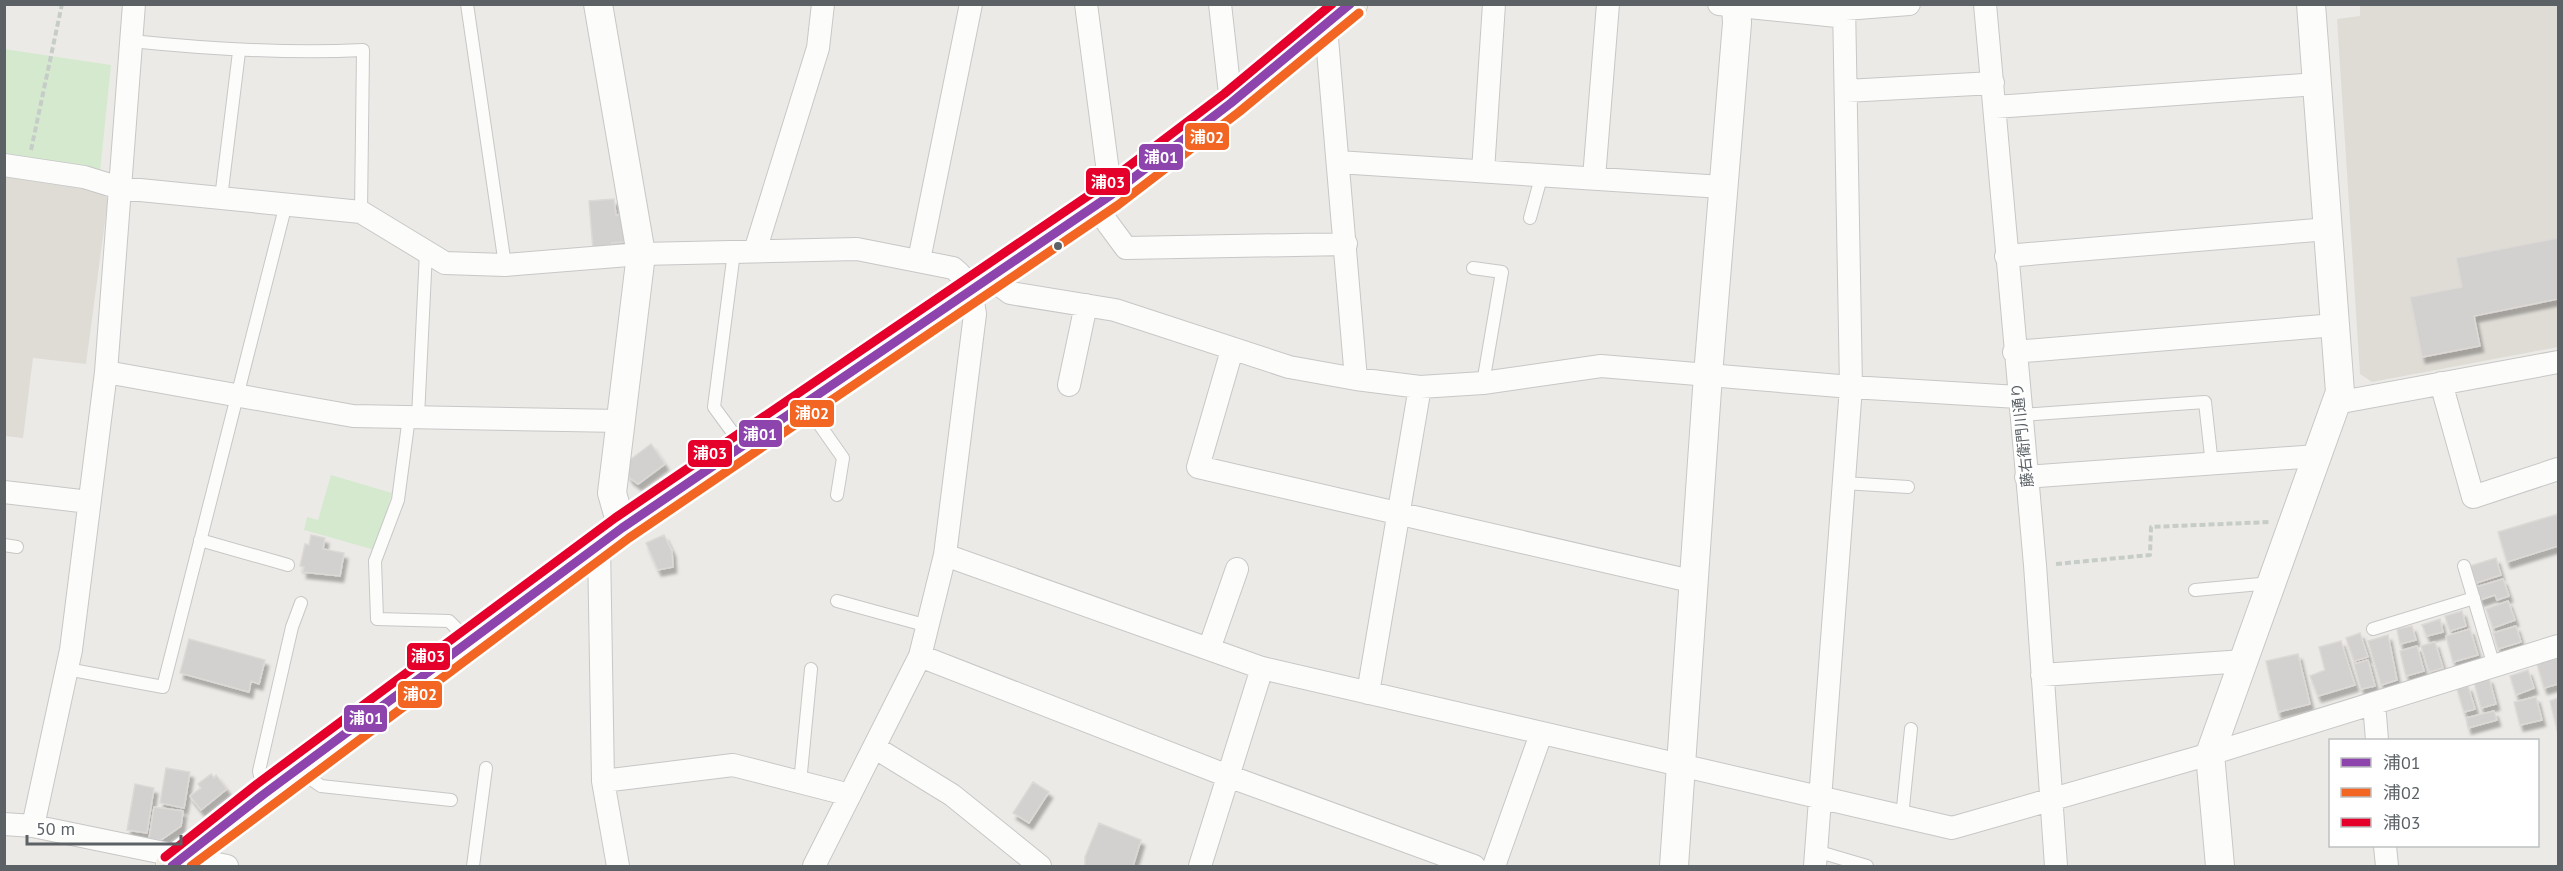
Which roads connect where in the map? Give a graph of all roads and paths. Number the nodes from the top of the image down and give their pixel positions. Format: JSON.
{"nodes":[{"id":1,"x":62,"y":4,"type":"edge"},
{"id":2,"x":134,"y":4,"type":"edge"},
{"id":3,"x":467,"y":4,"type":"edge"},
{"id":4,"x":598,"y":4,"type":"edge"},
{"id":5,"x":823,"y":4,"type":"edge"},
{"id":6,"x":971,"y":4,"type":"edge"},
{"id":7,"x":1086,"y":4,"type":"edge"},
{"id":8,"x":1220,"y":4,"type":"edge"},
{"id":9,"x":1351,"y":4,"type":"edge"},
{"id":10,"x":1494,"y":4,"type":"edge"},
{"id":11,"x":1608,"y":4,"type":"edge"},
{"id":12,"x":1909,"y":4,"type":"edge"},
{"id":13,"x":1985,"y":4,"type":"edge"},
{"id":14,"x":2312,"y":4,"type":"edge"},
{"id":15,"x":1730,"y":5,"type":"edge"},
{"id":16,"x":1844,"y":7,"type":"edge"},
{"id":17,"x":1326,"y":27,"type":"junction"},
{"id":18,"x":131,"y":41,"type":"junction"},
{"id":19,"x":239,"y":51,"type":"junction"},
{"id":20,"x":1992,"y":83,"type":"junction"},
{"id":21,"x":2317,"y":84,"type":"junction"},
{"id":22,"x":1846,"y":90,"type":"junction"},
{"id":23,"x":1231,"y":103,"type":"junction"},
{"id":24,"x":1995,"y":107,"type":"junction"},
{"id":25,"x":1338,"y":162,"type":"junction"},
{"id":26,"x":4,"y":165,"type":"edge"},
{"id":27,"x":28,"y":168,"type":"junction"},
{"id":28,"x":1483,"y":171,"type":"junction"},
{"id":29,"x":1542,"y":174,"type":"junction"},
{"id":30,"x":1594,"y":178,"type":"junction"},
{"id":31,"x":1722,"y":187,"type":"junction"},
{"id":32,"x":120,"y":188,"type":"junction"},
{"id":33,"x":221,"y":198,"type":"junction"},
{"id":34,"x":1103,"y":200,"type":"junction"},
{"id":35,"x":286,"y":204,"type":"junction"},
{"id":36,"x":361,"y":212,"type":"junction"},
{"id":37,"x":1530,"y":218,"type":"dead end"},
{"id":38,"x":2328,"y":229,"type":"junction"},
{"id":39,"x":1346,"y":244,"type":"junction"},
{"id":40,"x":745,"y":251,"type":"junction"},
{"id":41,"x":426,"y":252,"type":"junction"},
{"id":42,"x":641,"y":254,"type":"junction"},
{"id":43,"x":2006,"y":256,"type":"junction"},
{"id":44,"x":919,"y":260,"type":"junction"},
{"id":45,"x":505,"y":265,"type":"junction"},
{"id":46,"x":1473,"y":268,"type":"dead end"},
{"id":47,"x":981,"y":285,"type":"junction"},
{"id":48,"x":1086,"y":305,"type":"junction"},
{"id":49,"x":2335,"y":325,"type":"junction"},
{"id":50,"x":1232,"y":350,"type":"junction"},
{"id":51,"x":2014,"y":352,"type":"junction"},
{"id":52,"x":2559,"y":362,"type":"edge"},
{"id":53,"x":106,"y":372,"type":"junction"},
{"id":54,"x":1708,"y":375,"type":"junction"},
{"id":55,"x":1356,"y":379,"type":"junction"},
{"id":56,"x":1483,"y":383,"type":"junction"},
{"id":57,"x":2441,"y":383,"type":"junction"},
{"id":58,"x":1069,"y":385,"type":"dead end"},
{"id":59,"x":1420,"y":387,"type":"junction"},
{"id":60,"x":1851,"y":387,"type":"junction"},
{"id":61,"x":237,"y":395,"type":"junction"},
{"id":62,"x":804,"y":403,"type":"junction"},
{"id":63,"x":2336,"y":403,"type":"junction"},
{"id":64,"x":2019,"y":406,"type":"junction"},
{"id":65,"x":414,"y":417,"type":"junction"},
{"id":66,"x":621,"y":421,"type":"junction"},
{"id":67,"x":742,"y":446,"type":"junction"},
{"id":68,"x":2317,"y":456,"type":"junction"},
{"id":69,"x":2212,"y":465,"type":"junction"},
{"id":70,"x":2559,"y":469,"type":"edge"},
{"id":71,"x":2026,"y":477,"type":"junction"},
{"id":72,"x":1844,"y":483,"type":"junction"},
{"id":73,"x":1908,"y":487,"type":"dead end"},
{"id":74,"x":4,"y":492,"type":"edge"},
{"id":75,"x":837,"y":495,"type":"dead end"},
{"id":76,"x":89,"y":502,"type":"junction"},
{"id":77,"x":1399,"y":513,"type":"junction"},
{"id":78,"x":2294,"y":521,"type":"junction"},
{"id":79,"x":611,"y":537,"type":"junction"},
{"id":80,"x":200,"y":540,"type":"junction"},
{"id":81,"x":945,"y":555,"type":"junction"},
{"id":82,"x":288,"y":565,"type":"dead end"},
{"id":83,"x":2035,"y":566,"type":"junction"},
{"id":84,"x":2464,"y":566,"type":"dead end"},
{"id":85,"x":1238,"y":568,"type":"dead end"},
{"id":86,"x":1695,"y":582,"type":"junction"},
{"id":87,"x":2271,"y":584,"type":"junction"},
{"id":88,"x":2195,"y":590,"type":"dead end"},
{"id":89,"x":2474,"y":598,"type":"junction"},
{"id":90,"x":837,"y":601,"type":"dead end"},
{"id":91,"x":301,"y":603,"type":"dead end"},
{"id":92,"x":928,"y":626,"type":"junction"},
{"id":93,"x":2373,"y":629,"type":"dead end"},
{"id":94,"x":469,"y":641,"type":"junction"},
{"id":95,"x":2559,"y":645,"type":"edge"},
{"id":96,"x":1209,"y":649,"type":"junction"},
{"id":97,"x":920,"y":656,"type":"junction"},
{"id":98,"x":2244,"y":661,"type":"junction"},
{"id":99,"x":2494,"y":666,"type":"junction"},
{"id":100,"x":1262,"y":668,"type":"junction"},
{"id":101,"x":67,"y":669,"type":"junction"},
{"id":102,"x":811,"y":669,"type":"dead end"},
{"id":103,"x":2042,"y":675,"type":"junction"},
{"id":104,"x":1368,"y":693,"type":"junction"},
{"id":105,"x":2374,"y":703,"type":"junction"},
{"id":106,"x":1911,"y":729,"type":"dead end"},
{"id":107,"x":1541,"y":734,"type":"junction"},
{"id":108,"x":2377,"y":739,"type":"edge"},
{"id":109,"x":874,"y":747,"type":"junction"},
{"id":110,"x":2210,"y":754,"type":"junction"},
{"id":111,"x":1682,"y":767,"type":"junction"},
{"id":112,"x":486,"y":768,"type":"dead end"},
{"id":113,"x":297,"y":769,"type":"junction"},
{"id":114,"x":1228,"y":776,"type":"junction"},
{"id":115,"x":603,"y":781,"type":"junction"},
{"id":116,"x":800,"y":783,"type":"junction"},
{"id":117,"x":264,"y":794,"type":"junction"},
{"id":118,"x":850,"y":795,"type":"junction"},
{"id":119,"x":1821,"y":798,"type":"junction"},
{"id":120,"x":451,"y":800,"type":"dead end"},
{"id":121,"x":2051,"y":800,"type":"junction"},
{"id":122,"x":1902,"y":817,"type":"junction"},
{"id":123,"x":4,"y":824,"type":"edge"},
{"id":124,"x":33,"y":826,"type":"junction"},
{"id":125,"x":2385,"y":847,"type":"edge"},
{"id":126,"x":1816,"y":859,"type":"edge"},
{"id":127,"x":178,"y":862,"type":"edge"},
{"id":128,"x":226,"y":867,"type":"edge"},
{"id":129,"x":473,"y":867,"type":"edge"},
{"id":130,"x":618,"y":867,"type":"edge"},
{"id":131,"x":814,"y":867,"type":"edge"},
{"id":132,"x":1040,"y":867,"type":"edge"},
{"id":133,"x":1200,"y":867,"type":"edge"},
{"id":134,"x":1474,"y":867,"type":"edge"},
{"id":135,"x":1494,"y":867,"type":"edge"},
{"id":136,"x":1674,"y":867,"type":"edge"},
{"id":137,"x":1867,"y":867,"type":"edge"},
{"id":138,"x":2056,"y":867,"type":"edge"},
{"id":139,"x":2220,"y":867,"type":"edge"},
{"id":140,"x":2387,"y":867,"type":"edge"}],
"edges":[{"from":1,"to":27,"type":"path"},
{"from":2,"to":18,"type":"street"},
{"from":3,"to":45,"type":"lane"},
{"from":4,"to":42,"type":"street"},
{"from":5,"to":40,"type":"street"},
{"from":6,"to":44,"type":"street"},
{"from":7,"to":34,"type":"street"},
{"from":8,"to":23,"type":"street"},
{"from":9,"to":17,"type":"highway"},
{"from":10,"to":28,"type":"street"},
{"from":11,"to":30,"type":"street"},
{"from":12,"to":16,"type":"street"},
{"from":13,"to":20,"type":"street","name":"藤右衛門川通り"},
{"from":14,"to":21,"type":"street"},
{"from":15,"to":16,"type":"street"},
{"from":15,"to":31,"type":"street"},
{"from":16,"to":22,"type":"street"},
{"from":17,"to":23,"type":"highway"},
{"from":17,"to":25,"type":"street"},
{"from":18,"to":19,"type":"lane"},
{"from":18,"to":32,"type":"street"},
{"from":19,"to":33,"type":"lane"},
{"from":19,"to":36,"type":"lane"},
{"from":20,"to":22,"type":"street"},
{"from":20,"to":24,"type":"street","name":"藤右衛門川通り"},
{"from":21,"to":24,"type":"street"},
{"from":21,"to":38,"type":"street"},
{"from":22,"to":60,"type":"street"},
{"from":23,"to":34,"type":"highway"},
{"from":24,"to":43,"type":"street","name":"藤右衛門川通り"},
{"from":25,"to":28,"type":"street"},
{"from":25,"to":39,"type":"street"},
{"from":26,"to":27,"type":"street"},
{"from":27,"to":32,"type":"street"},
{"from":28,"to":29,"type":"street"},
{"from":29,"to":30,"type":"street"},
{"from":29,"to":37,"type":"lane"},
{"from":30,"to":31,"type":"street"},
{"from":31,"to":54,"type":"street"},
{"from":32,"to":33,"type":"street"},
{"from":32,"to":53,"type":"street"},
{"from":33,"to":35,"type":"street"},
{"from":34,"to":39,"type":"street"},
{"from":34,"to":47,"type":"highway"},
{"from":35,"to":36,"type":"street"},
{"from":35,"to":61,"type":"lane"},
{"from":36,"to":41,"type":"street"},
{"from":38,"to":43,"type":"street"},
{"from":38,"to":49,"type":"street"},
{"from":39,"to":55,"type":"street"},
{"from":40,"to":42,"type":"street"},
{"from":40,"to":44,"type":"street"},
{"from":40,"to":67,"type":"lane"},
{"from":41,"to":45,"type":"street"},
{"from":41,"to":65,"type":"lane"},
{"from":42,"to":45,"type":"street"},
{"from":42,"to":66,"type":"street"},
{"from":43,"to":51,"type":"street","name":"藤右衛門川通り"},
{"from":44,"to":47,"type":"street"},
{"from":46,"to":56,"type":"lane"},
{"from":47,"to":48,"type":"street"},
{"from":47,"to":62,"type":"highway"},
{"from":47,"to":81,"type":"street"},
{"from":48,"to":50,"type":"street"},
{"from":48,"to":58,"type":"street"},
{"from":49,"to":51,"type":"street"},
{"from":49,"to":63,"type":"street"},
{"from":50,"to":55,"type":"street"},
{"from":50,"to":77,"type":"street"},
{"from":51,"to":64,"type":"street","name":"藤右衛門川通り"},
{"from":52,"to":57,"type":"street"},
{"from":53,"to":61,"type":"street"},
{"from":53,"to":76,"type":"street"},
{"from":54,"to":56,"type":"street"},
{"from":54,"to":60,"type":"street"},
{"from":54,"to":86,"type":"street"},
{"from":55,"to":59,"type":"street"},
{"from":56,"to":59,"type":"street"},
{"from":57,"to":63,"type":"street"},
{"from":57,"to":70,"type":"street"},
{"from":59,"to":77,"type":"street"},
{"from":60,"to":64,"type":"street"},
{"from":60,"to":72,"type":"street"},
{"from":61,"to":65,"type":"street"},
{"from":61,"to":80,"type":"lane"},
{"from":62,"to":67,"type":"highway"},
{"from":62,"to":75,"type":"lane"},
{"from":63,"to":68,"type":"street"},
{"from":64,"to":69,"type":"lane"},
{"from":64,"to":71,"type":"street","name":"藤右衛門川通り"},
{"from":65,"to":66,"type":"street"},
{"from":65,"to":94,"type":"lane"},
{"from":66,"to":79,"type":"street"},
{"from":67,"to":79,"type":"highway"},
{"from":68,"to":69,"type":"street"},
{"from":68,"to":78,"type":"street"},
{"from":69,"to":71,"type":"street"},
{"from":71,"to":83,"type":"street","name":"藤右衛門川通り"},
{"from":72,"to":73,"type":"lane"},
{"from":72,"to":119,"type":"street"},
{"from":74,"to":76,"type":"street"},
{"from":76,"to":101,"type":"street"},
{"from":77,"to":86,"type":"street"},
{"from":77,"to":104,"type":"street"},
{"from":78,"to":83,"type":"path"},
{"from":78,"to":87,"type":"street"},
{"from":79,"to":94,"type":"highway"},
{"from":79,"to":115,"type":"street"},
{"from":80,"to":82,"type":"lane"},
{"from":80,"to":101,"type":"lane"},
{"from":81,"to":92,"type":"street"},
{"from":81,"to":96,"type":"street"},
{"from":83,"to":103,"type":"street","name":"藤右衛門川通り"},
{"from":84,"to":89,"type":"lane"},
{"from":85,"to":96,"type":"street"},
{"from":86,"to":111,"type":"street"},
{"from":87,"to":88,"type":"lane"},
{"from":87,"to":98,"type":"street"},
{"from":89,"to":93,"type":"lane"},
{"from":89,"to":99,"type":"lane"},
{"from":90,"to":92,"type":"lane"},
{"from":91,"to":117,"type":"lane"},
{"from":92,"to":97,"type":"street"},
{"from":94,"to":113,"type":"highway"},
{"from":95,"to":99,"type":"street"},
{"from":96,"to":100,"type":"street"},
{"from":97,"to":109,"type":"street"},
{"from":97,"to":114,"type":"street"},
{"from":98,"to":103,"type":"street"},
{"from":98,"to":110,"type":"street"},
{"from":99,"to":105,"type":"street"},
{"from":100,"to":104,"type":"street"},
{"from":100,"to":114,"type":"street"},
{"from":101,"to":124,"type":"street"},
{"from":102,"to":116,"type":"lane"},
{"from":103,"to":121,"type":"street","name":"藤右衛門川通り"},
{"from":104,"to":107,"type":"street"},
{"from":105,"to":108,"type":"street"},
{"from":105,"to":110,"type":"street"},
{"from":106,"to":122,"type":"lane"},
{"from":107,"to":111,"type":"street"},
{"from":107,"to":135,"type":"street"},
{"from":109,"to":118,"type":"street"},
{"from":109,"to":132,"type":"street"},
{"from":110,"to":121,"type":"street"},
{"from":110,"to":139,"type":"street"},
{"from":111,"to":119,"type":"street"},
{"from":111,"to":136,"type":"street"},
{"from":112,"to":129,"type":"lane"},
{"from":113,"to":117,"type":"highway"},
{"from":113,"to":120,"type":"lane"},
{"from":114,"to":133,"type":"street"},
{"from":114,"to":134,"type":"street"},
{"from":115,"to":116,"type":"street"},
{"from":115,"to":130,"type":"street"},
{"from":116,"to":118,"type":"street"},
{"from":117,"to":127,"type":"highway"},
{"from":118,"to":131,"type":"street"},
{"from":119,"to":122,"type":"street"},
{"from":119,"to":126,"type":"street"},
{"from":121,"to":122,"type":"street"},
{"from":121,"to":138,"type":"street","name":"藤右衛門川通り"},
{"from":123,"to":124,"type":"street"},
{"from":124,"to":127,"type":"street"},
{"from":125,"to":140,"type":"street"},
{"from":126,"to":137,"type":"lane"},
{"from":127,"to":128,"type":"street"}]}
